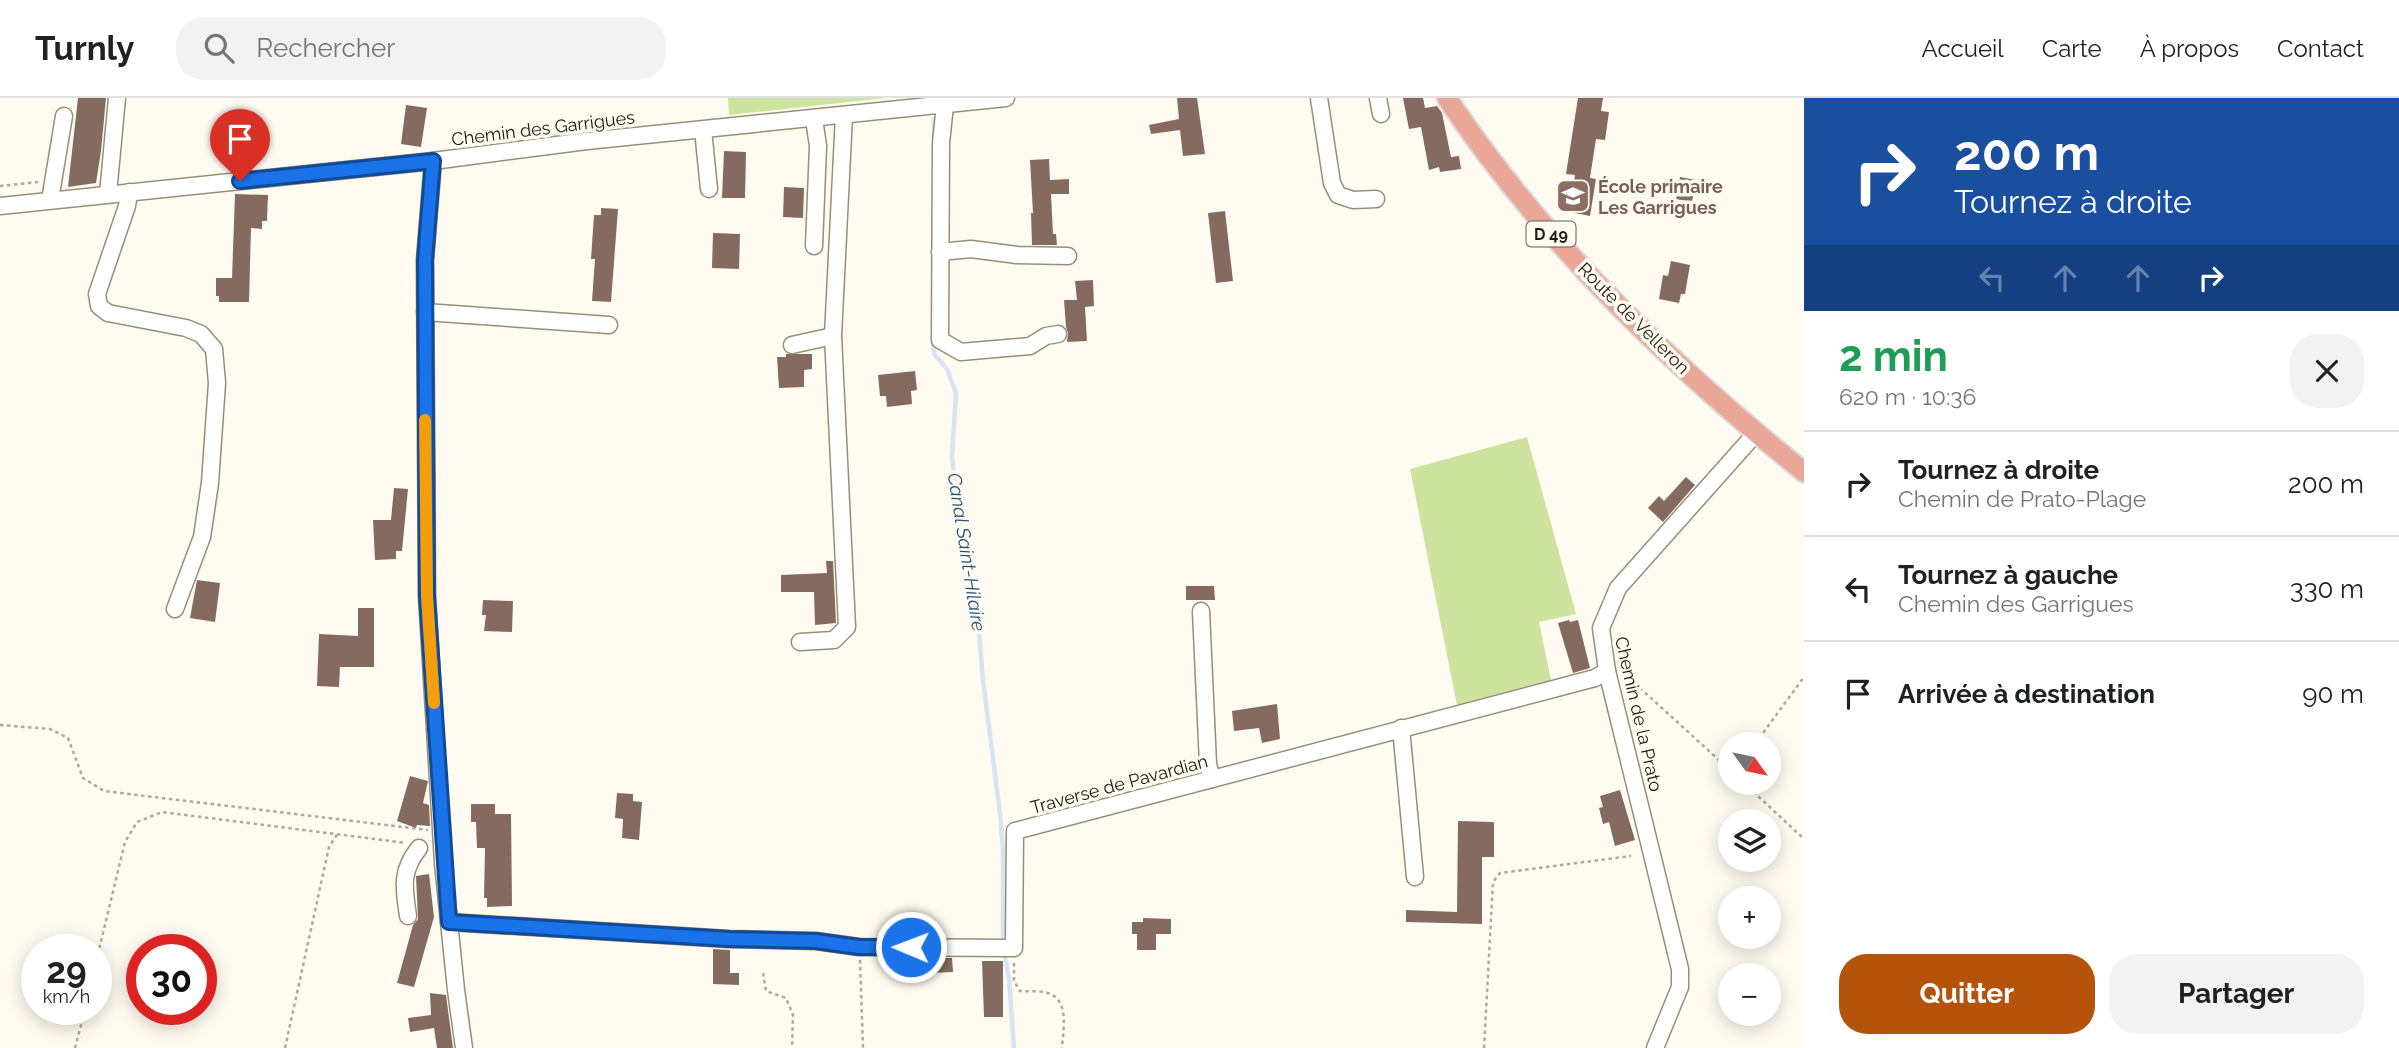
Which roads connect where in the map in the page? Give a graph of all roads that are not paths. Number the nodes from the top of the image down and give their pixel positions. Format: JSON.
{"nodes":[{"id":1,"x":117,"y":98,"type":"edge"},
{"id":2,"x":1006,"y":98,"type":"edge"},
{"id":3,"x":1319,"y":98,"type":"edge"},
{"id":4,"x":1453,"y":103,"type":"edge"},
{"id":5,"x":945,"y":105,"type":"junction"},
{"id":6,"x":844,"y":114,"type":"junction"},
{"id":7,"x":64,"y":116,"type":"dead end"},
{"id":8,"x":814,"y":119,"type":"junction"},
{"id":9,"x":703,"y":130,"type":"junction"},
{"id":10,"x":433,"y":161,"type":"junction"},
{"id":11,"x":709,"y":189,"type":"dead end"},
{"id":12,"x":129,"y":192,"type":"junction"},
{"id":13,"x":108,"y":194,"type":"junction"},
{"id":14,"x":50,"y":200,"type":"junction"},
{"id":15,"x":1377,"y":200,"type":"dead end"},
{"id":16,"x":0,"y":206,"type":"edge"},
{"id":17,"x":814,"y":246,"type":"dead end"},
{"id":18,"x":940,"y":252,"type":"junction"},
{"id":19,"x":1068,"y":256,"type":"dead end"},
{"id":20,"x":425,"y":312,"type":"junction"},
{"id":21,"x":608,"y":325,"type":"dead end"},
{"id":22,"x":1058,"y":334,"type":"dead end"},
{"id":23,"x":833,"y":336,"type":"junction"},
{"id":24,"x":792,"y":345,"type":"dead end"},
{"id":25,"x":1756,"y":433,"type":"junction"},
{"id":26,"x":1804,"y":472,"type":"edge"},
{"id":27,"x":175,"y":609,"type":"dead end"},
{"id":28,"x":1201,"y":611,"type":"dead end"},
{"id":29,"x":800,"y":642,"type":"dead end"},
{"id":30,"x":1607,"y":671,"type":"junction"},
{"id":31,"x":1401,"y":728,"type":"junction"},
{"id":32,"x":1212,"y":779,"type":"junction"},
{"id":33,"x":419,"y":848,"type":"road end"},
{"id":34,"x":1415,"y":877,"type":"dead end"},
{"id":35,"x":408,"y":916,"type":"dead end"},
{"id":36,"x":449,"y":922,"type":"junction"},
{"id":37,"x":464,"y":1048,"type":"edge"},
{"id":38,"x":1655,"y":1048,"type":"edge"}],
"edges":[{"from":1,"to":13,"type":"street"},
{"from":2,"to":5,"type":"street","name":"Chemin des Garrigues"},
{"from":3,"to":15,"type":"street"},
{"from":4,"to":25,"type":"main road","name":"Route de Velleron","number":"D 49"},
{"from":5,"to":6,"type":"street","name":"Chemin des Garrigues"},
{"from":5,"to":18,"type":"street"},
{"from":6,"to":8,"type":"street","name":"Chemin des Garrigues"},
{"from":6,"to":23,"type":"street"},
{"from":7,"to":14,"type":"street"},
{"from":8,"to":9,"type":"street","name":"Chemin des Garrigues"},
{"from":8,"to":17,"type":"street"},
{"from":9,"to":10,"type":"street","name":"Chemin des Garrigues"},
{"from":9,"to":11,"type":"street"},
{"from":10,"to":12,"type":"street","name":"Chemin des Garrigues"},
{"from":10,"to":20,"type":"street"},
{"from":12,"to":13,"type":"street","name":"Chemin des Garrigues"},
{"from":12,"to":27,"type":"street"},
{"from":13,"to":14,"type":"street","name":"Chemin des Garrigues"},
{"from":14,"to":16,"type":"street","name":"Chemin des Garrigues"},
{"from":18,"to":19,"type":"street"},
{"from":18,"to":22,"type":"street"},
{"from":20,"to":21,"type":"street"},
{"from":20,"to":36,"type":"street"},
{"from":23,"to":24,"type":"street"},
{"from":23,"to":29,"type":"street"},
{"from":25,"to":26,"type":"main road","name":"Route de Velleron","number":"D 49"},
{"from":25,"to":30,"type":"street","name":"Chemin de la Prato"},
{"from":28,"to":32,"type":"street"},
{"from":30,"to":31,"type":"street","name":"Traverse de Pavardian"},
{"from":30,"to":38,"type":"street","name":"Chemin de la Prato"},
{"from":31,"to":32,"type":"street","name":"Traverse de Pavardian"},
{"from":31,"to":34,"type":"street"},
{"from":32,"to":36,"type":"street","name":"Traverse de Pavardian"},
{"from":33,"to":35,"type":"street"},
{"from":36,"to":37,"type":"street"}]}
